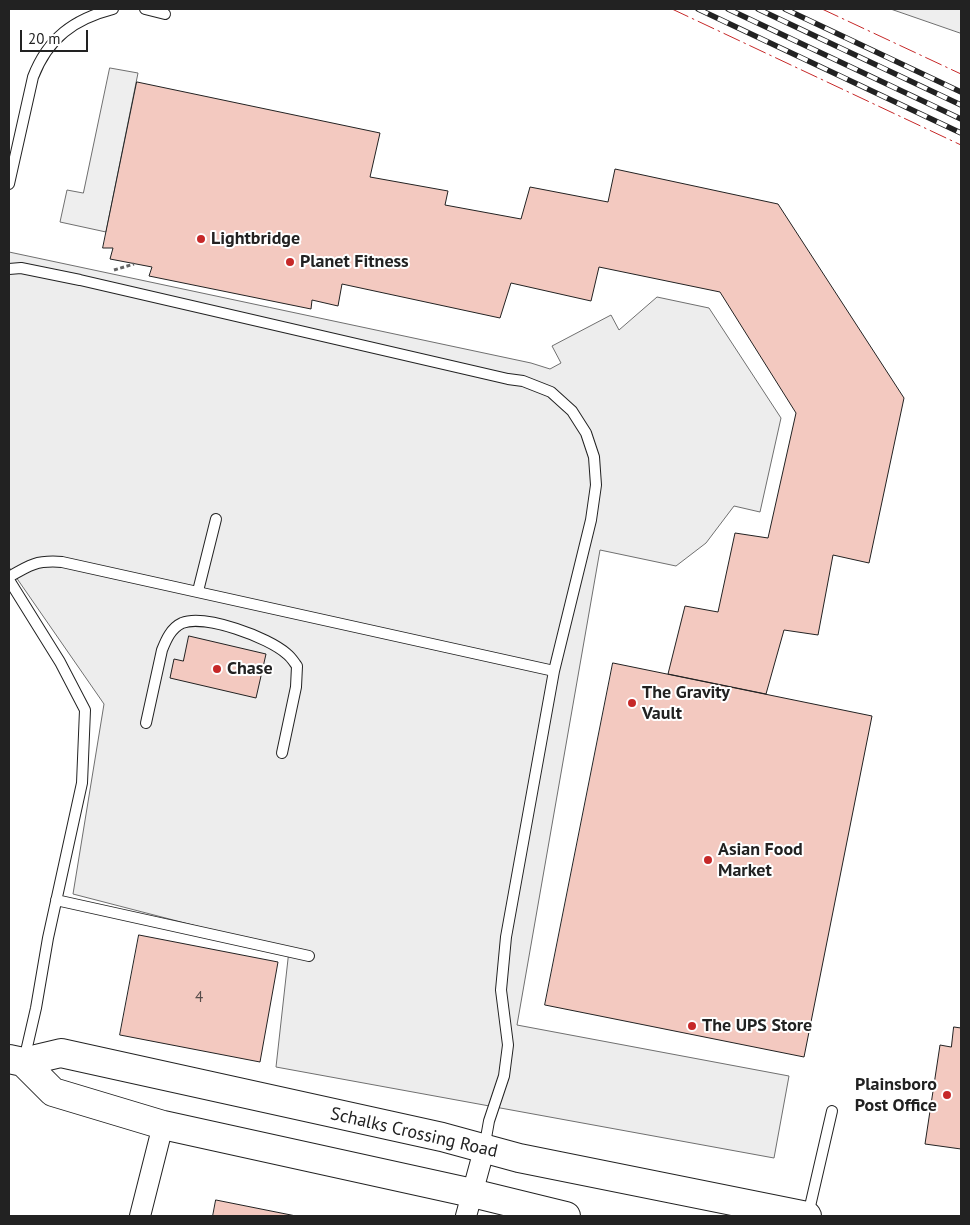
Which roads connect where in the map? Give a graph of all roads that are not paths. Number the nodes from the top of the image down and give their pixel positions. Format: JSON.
{"nodes":[{"id":1,"x":113,"y":9,"type":"edge"},
{"id":2,"x":145,"y":9,"type":"edge"},
{"id":3,"x":165,"y":14,"type":"dead end"},
{"id":4,"x":9,"y":184,"type":"edge"},
{"id":5,"x":9,"y":269,"type":"edge"},
{"id":6,"x":216,"y":519,"type":"dead end"},
{"id":7,"x":9,"y":579,"type":"edge"},
{"id":8,"x":198,"y":592,"type":"junction"},
{"id":9,"x":554,"y":671,"type":"junction"},
{"id":10,"x":146,"y":723,"type":"dead end"},
{"id":11,"x":282,"y":753,"type":"dead end"},
{"id":12,"x":56,"y":900,"type":"junction"},
{"id":13,"x":310,"y":956,"type":"dead end"},
{"id":14,"x":16,"y":1061,"type":"edge"},
{"id":15,"x":832,"y":1111,"type":"dead end"},
{"id":16,"x":163,"y":1126,"type":"junction"},
{"id":17,"x":484,"y":1150,"type":"junction"},
{"id":18,"x":469,"y":1205,"type":"edge"},
{"id":19,"x":140,"y":1216,"type":"edge"},
{"id":20,"x":566,"y":1216,"type":"edge"},
{"id":21,"x":807,"y":1216,"type":"edge"}],
"edges":[{"from":1,"to":4,"type":"lane"},
{"from":2,"to":3,"type":"lane"},
{"from":5,"to":9,"type":"lane"},
{"from":6,"to":8,"type":"lane"},
{"from":7,"to":8,"type":"lane"},
{"from":7,"to":12,"type":"lane"},
{"from":8,"to":9,"type":"lane"},
{"from":9,"to":17,"type":"lane"},
{"from":10,"to":11,"type":"lane"},
{"from":12,"to":13,"type":"lane"},
{"from":12,"to":14,"type":"lane"},
{"from":14,"to":16,"type":"street"},
{"from":14,"to":17,"type":"street","name":"Schalks Crossing Road"},
{"from":15,"to":21,"type":"lane"},
{"from":16,"to":18,"type":"street"},
{"from":16,"to":19,"type":"street"},
{"from":17,"to":18,"type":"street"},
{"from":17,"to":21,"type":"street","name":"Schalks Crossing Road"},
{"from":18,"to":20,"type":"street"}]}
